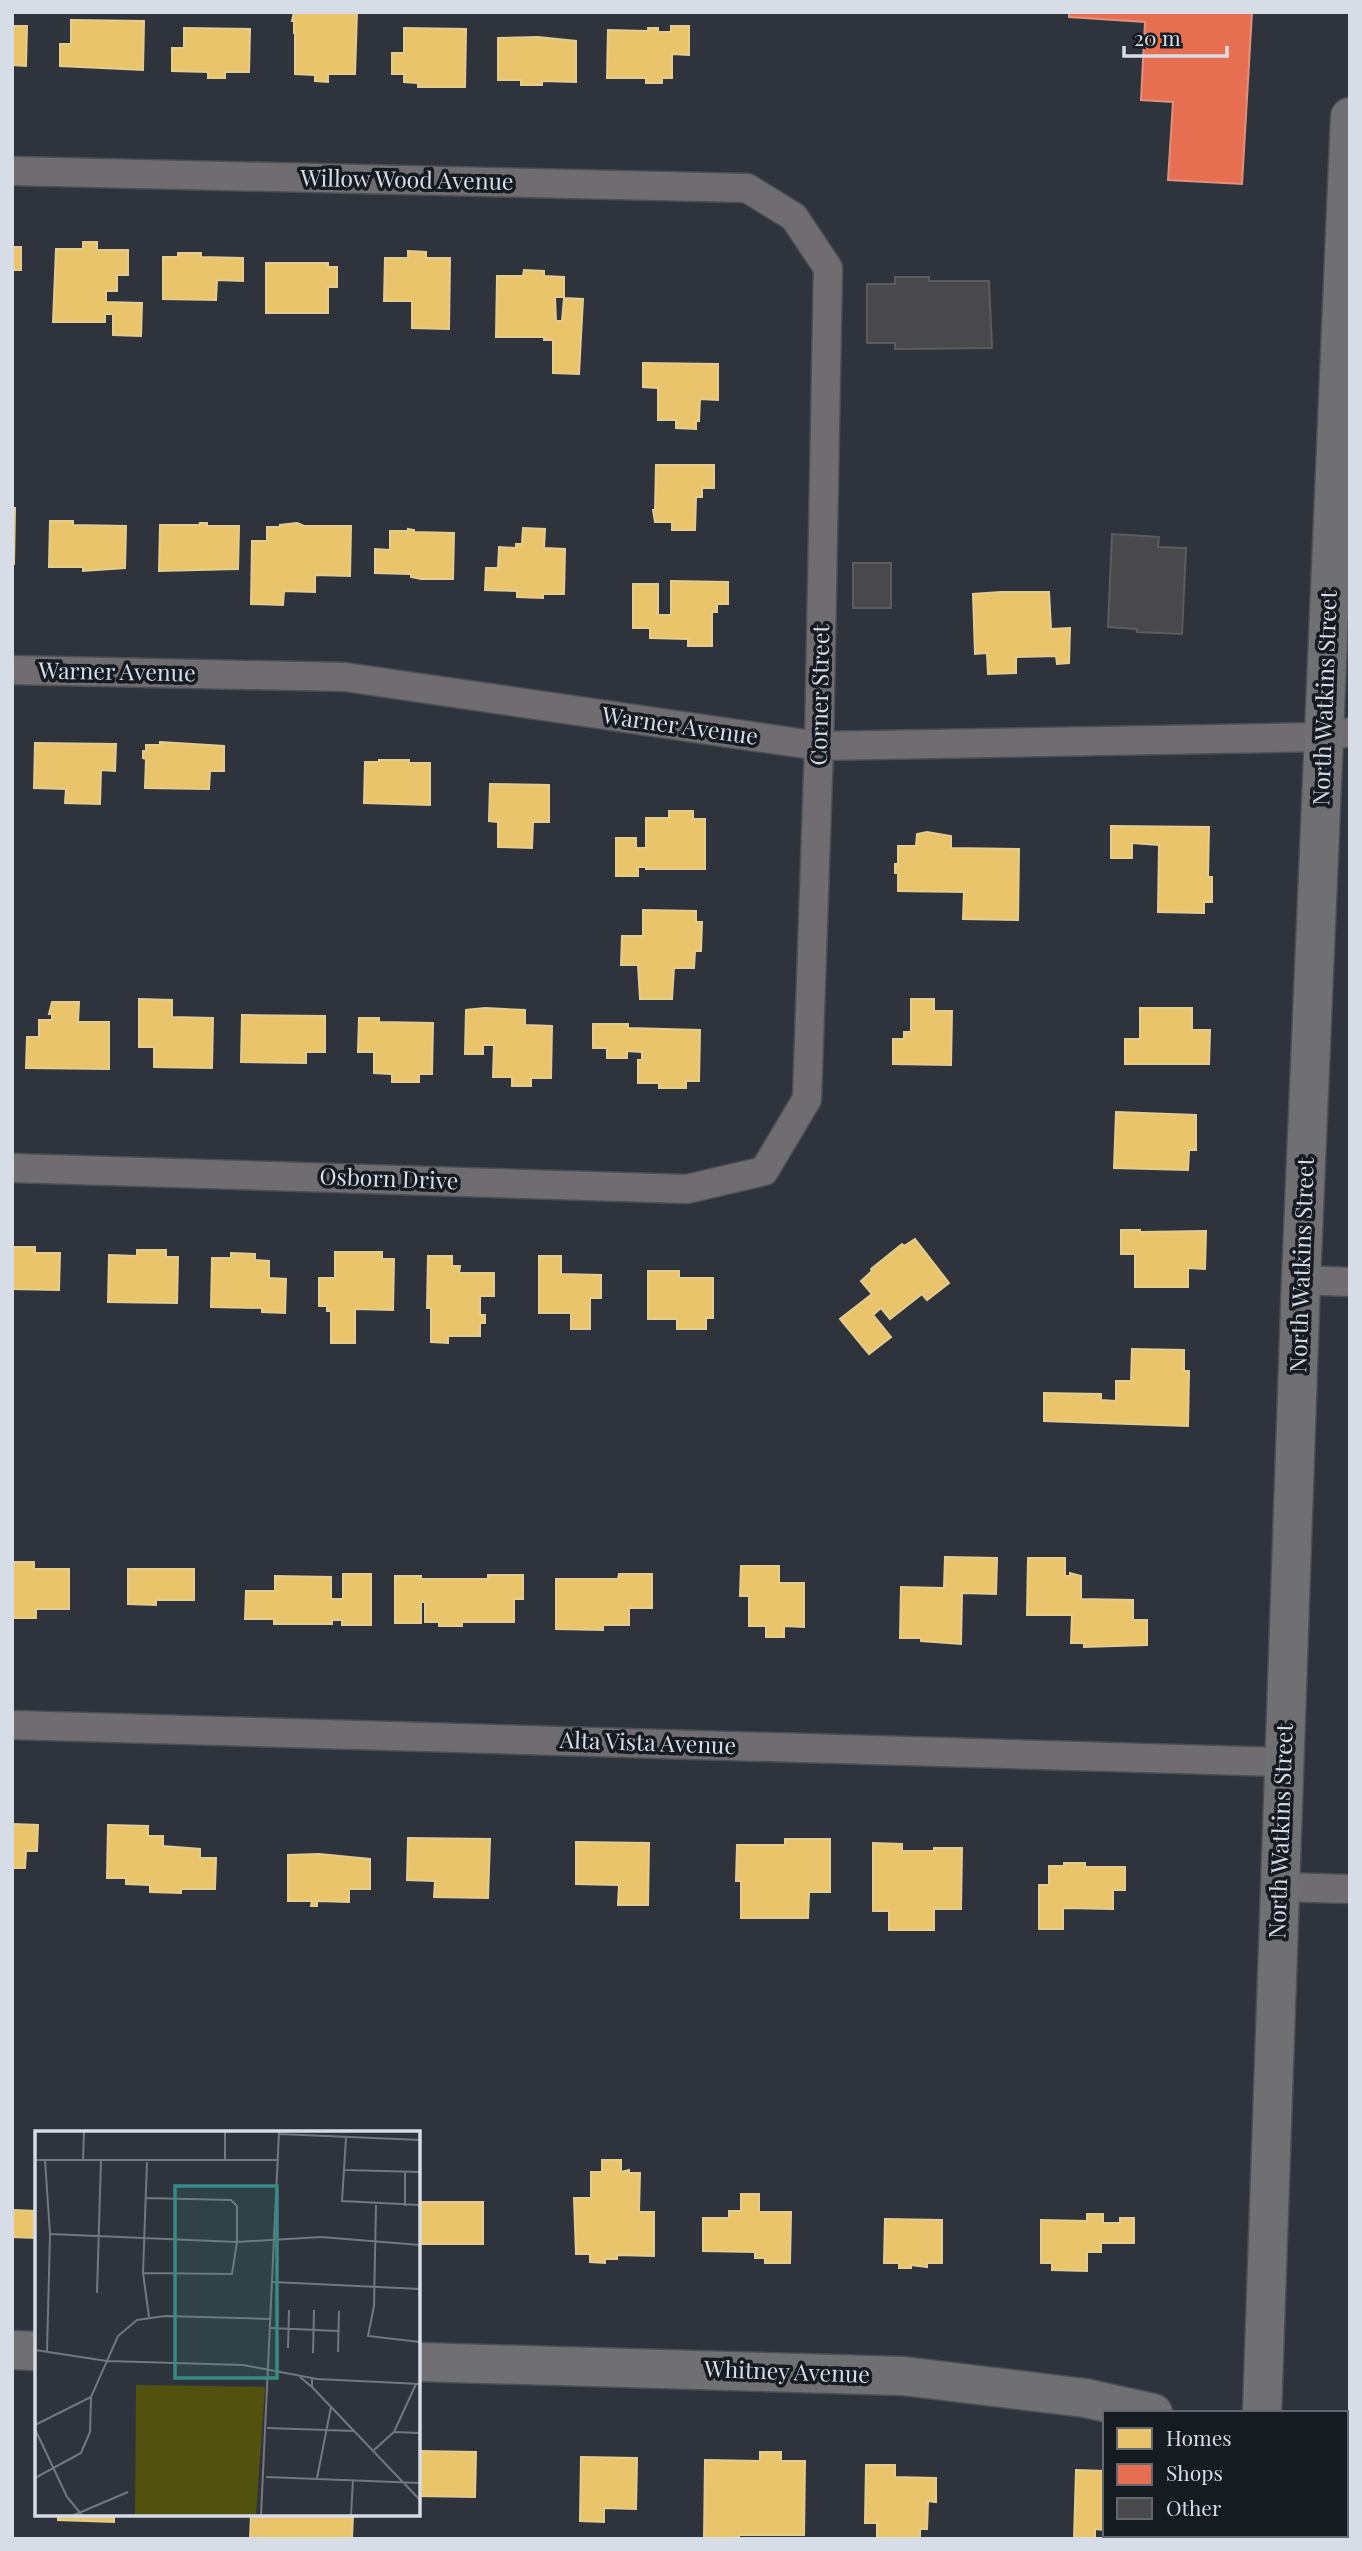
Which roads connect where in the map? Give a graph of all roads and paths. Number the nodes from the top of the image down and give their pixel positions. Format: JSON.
{"nodes":[{"id":1,"x":1350,"y":117,"type":"edge"},
{"id":2,"x":12,"y":171,"type":"edge"},
{"id":3,"x":794,"y":217,"type":"joint"},
{"id":4,"x":12,"y":670,"type":"edge"},
{"id":5,"x":1336,"y":734,"type":"edge"},
{"id":6,"x":819,"y":746,"type":"junction"},
{"id":7,"x":12,"y":1168,"type":"edge"},
{"id":8,"x":764,"y":1171,"type":"joint"},
{"id":9,"x":1301,"y":1280,"type":"junction"},
{"id":10,"x":1350,"y":1282,"type":"edge"},
{"id":11,"x":12,"y":1725,"type":"edge"},
{"id":12,"x":1283,"y":1762,"type":"junction"},
{"id":13,"x":1279,"y":1886,"type":"junction"},
{"id":14,"x":1350,"y":1889,"type":"edge"},
{"id":15,"x":12,"y":2350,"type":"edge"},
{"id":16,"x":35,"y":2351,"type":"edge"},
{"id":17,"x":420,"y":2362,"type":"edge"},
{"id":18,"x":1144,"y":2411,"type":"edge"},
{"id":19,"x":1262,"y":2411,"type":"edge"}],
"edges":[{"from":1,"to":5,"type":"main road","name":"North Watkins Street"},
{"from":2,"to":3,"type":"street","name":"Willow Wood Avenue"},
{"from":3,"to":6,"type":"street","name":"Corner Street"},
{"from":4,"to":6,"type":"street","name":"Warner Avenue"},
{"from":5,"to":6,"type":"street","name":"Warner Avenue"},
{"from":5,"to":9,"type":"main road","name":"North Watkins Street"},
{"from":6,"to":8,"type":"street","name":"Corner Street"},
{"from":7,"to":8,"type":"street","name":"Osborn Drive"},
{"from":9,"to":10,"type":"street"},
{"from":9,"to":12,"type":"main road","name":"North Watkins Street"},
{"from":11,"to":12,"type":"street","name":"Alta Vista Avenue"},
{"from":12,"to":13,"type":"main road","name":"North Watkins Street"},
{"from":13,"to":14,"type":"street"},
{"from":13,"to":19,"type":"main road","name":"North Watkins Street"},
{"from":15,"to":16,"type":"main road"},
{"from":17,"to":18,"type":"main road","name":"Whitney Avenue"}]}
